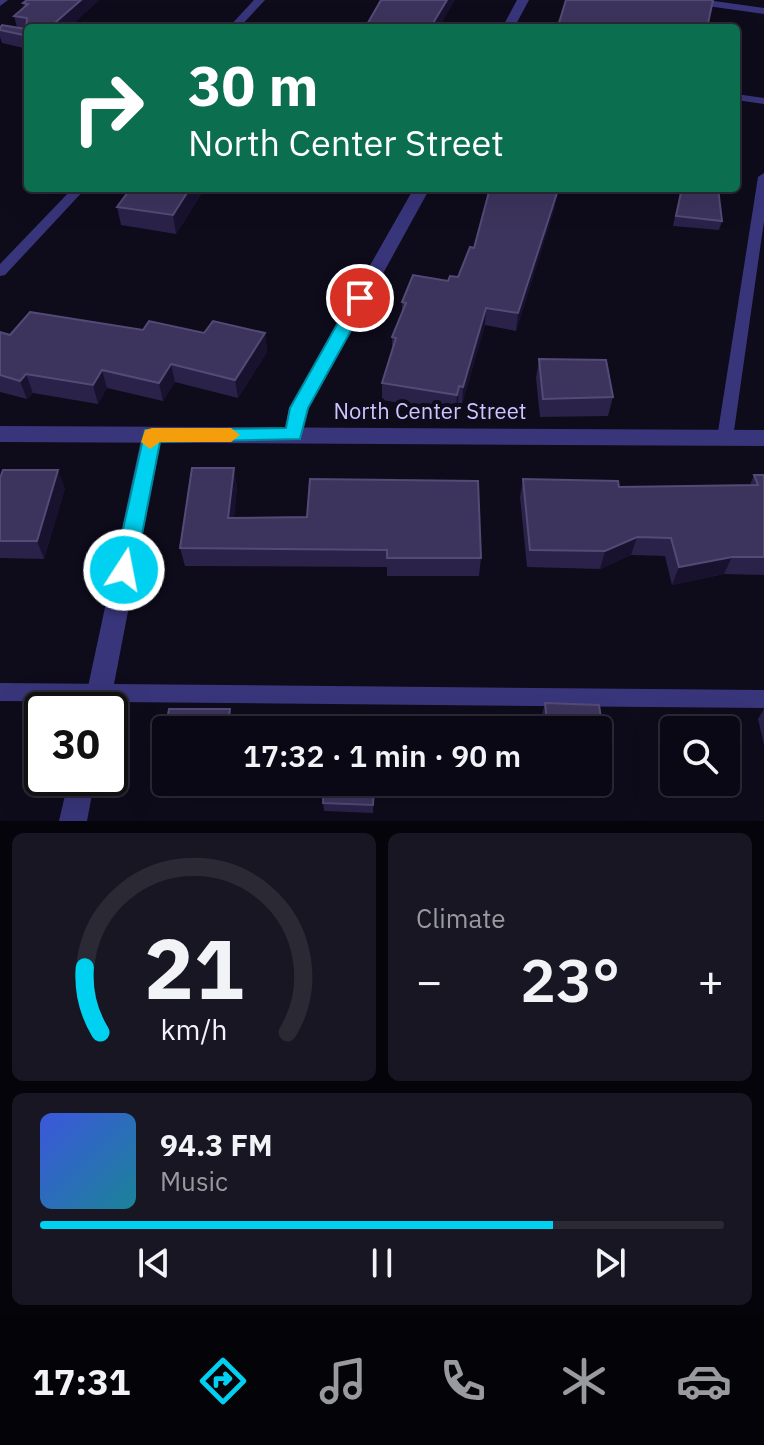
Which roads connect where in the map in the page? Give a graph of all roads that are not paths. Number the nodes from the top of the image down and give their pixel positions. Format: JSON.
{"nodes":[{"id":1,"x":260,"y":0,"type":"edge"},
{"id":2,"x":523,"y":0,"type":"edge"},
{"id":3,"x":686,"y":0,"type":"edge"},
{"id":4,"x":764,"y":11,"type":"edge"},
{"id":5,"x":237,"y":24,"type":"edge"},
{"id":6,"x":510,"y":24,"type":"edge"},
{"id":7,"x":740,"y":98,"type":"edge"},
{"id":8,"x":764,"y":101,"type":"edge"},
{"id":9,"x":764,"y":177,"type":"edge"},
{"id":10,"x":76,"y":192,"type":"edge"},
{"id":11,"x":420,"y":192,"type":"edge"},
{"id":12,"x":0,"y":272,"type":"edge"},
{"id":13,"x":0,"y":434,"type":"edge"},
{"id":14,"x":294,"y":434,"type":"junction"},
{"id":15,"x":152,"y":435,"type":"junction"},
{"id":16,"x":725,"y":438,"type":"junction"},
{"id":17,"x":764,"y":438,"type":"edge"},
{"id":18,"x":0,"y":692,"type":"edge"},
{"id":19,"x":99,"y":692,"type":"edge"},
{"id":20,"x":24,"y":694,"type":"edge"},
{"id":21,"x":764,"y":699,"type":"edge"},
{"id":22,"x":128,"y":702,"type":"edge"},
{"id":23,"x":78,"y":796,"type":"edge"},
{"id":24,"x":73,"y":821,"type":"edge"}],
"edges":[{"from":1,"to":5,"type":"lane"},
{"from":2,"to":6,"type":"street"},
{"from":3,"to":4,"type":"lane"},
{"from":7,"to":8,"type":"lane"},
{"from":9,"to":16,"type":"lane"},
{"from":10,"to":12,"type":"lane"},
{"from":11,"to":14,"type":"street"},
{"from":13,"to":15,"type":"street","name":"North Center Street"},
{"from":14,"to":15,"type":"street","name":"North Center Street"},
{"from":14,"to":16,"type":"street","name":"North Center Street"},
{"from":15,"to":19,"type":"street"},
{"from":16,"to":17,"type":"street","name":"North Center Street"},
{"from":18,"to":20,"type":"lane"},
{"from":21,"to":22,"type":"lane"},
{"from":23,"to":24,"type":"street"}]}
